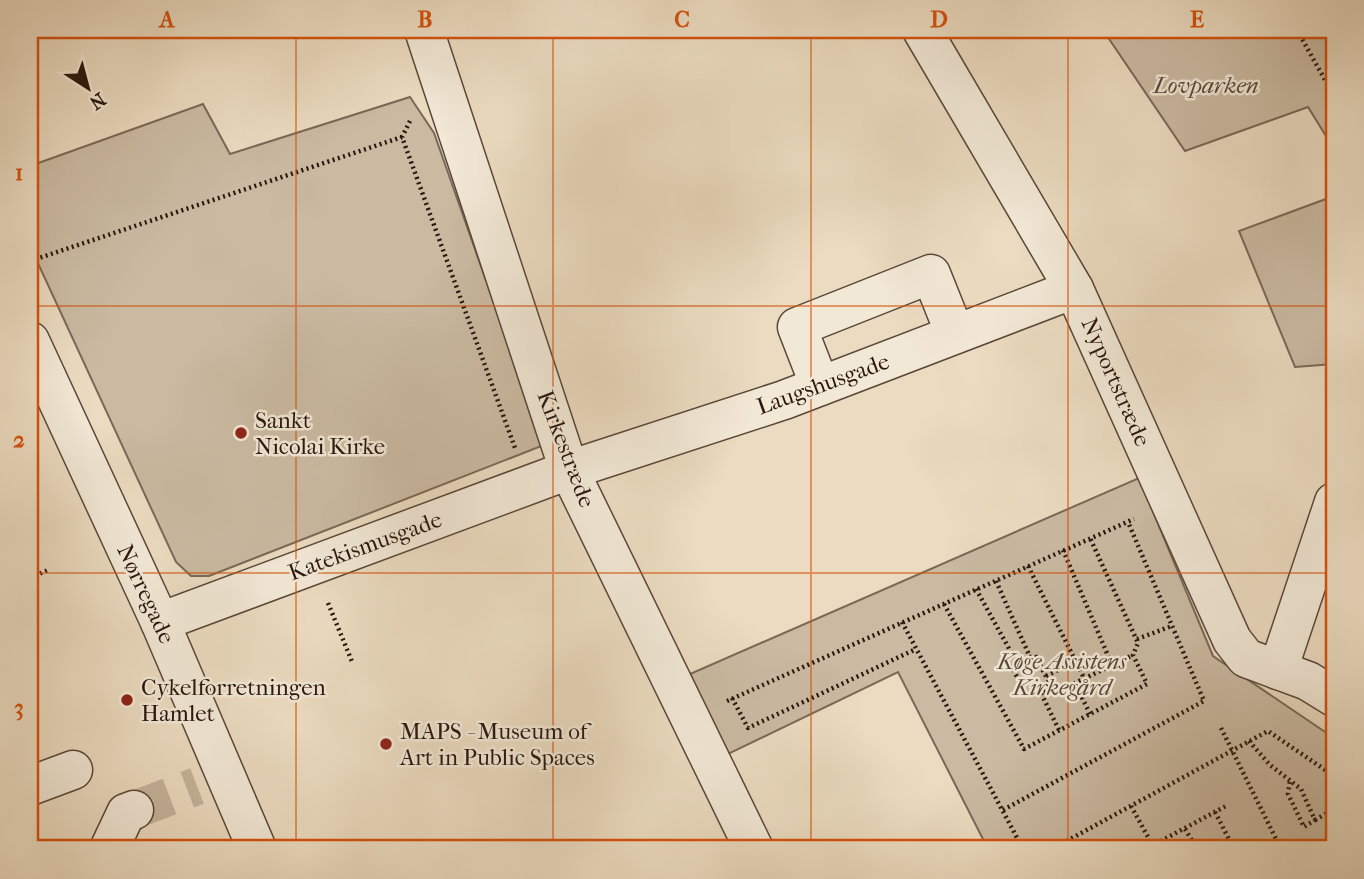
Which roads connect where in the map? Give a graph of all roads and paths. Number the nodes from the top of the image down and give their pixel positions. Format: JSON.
{"nodes":[{"id":1,"x":424,"y":30,"type":"edge"},
{"id":2,"x":922,"y":30,"type":"edge"},
{"id":3,"x":1297,"y":30,"type":"edge"},
{"id":4,"x":1334,"y":96,"type":"edge"},
{"id":5,"x":30,"y":261,"type":"edge"},
{"id":6,"x":1073,"y":289,"type":"junction"},
{"id":7,"x":955,"y":334,"type":"junction"},
{"id":8,"x":30,"y":341,"type":"edge"},
{"id":9,"x":820,"y":386,"type":"junction"},
{"id":10,"x":569,"y":470,"type":"junction"},
{"id":11,"x":530,"y":485,"type":"junction"},
{"id":12,"x":1170,"y":502,"type":"junction"},
{"id":13,"x":1334,"y":502,"type":"edge"},
{"id":14,"x":1128,"y":522,"type":"junction"},
{"id":15,"x":1090,"y":538,"type":"junction"},
{"id":16,"x":1063,"y":550,"type":"junction"},
{"id":17,"x":1028,"y":566,"type":"junction"},
{"id":18,"x":48,"y":570,"type":"dead end"},
{"id":19,"x":30,"y":578,"type":"edge"},
{"id":20,"x":996,"y":580,"type":"junction"},
{"id":21,"x":976,"y":589,"type":"junction"},
{"id":22,"x":328,"y":602,"type":"dead end"},
{"id":23,"x":944,"y":604,"type":"junction"},
{"id":24,"x":160,"y":622,"type":"junction"},
{"id":25,"x":902,"y":622,"type":"junction"},
{"id":26,"x":1172,"y":625,"type":"junction"},
{"id":27,"x":1137,"y":639,"type":"junction"},
{"id":28,"x":916,"y":649,"type":"junction"},
{"id":29,"x":1133,"y":655,"type":"junction"},
{"id":30,"x":1030,"y":657,"type":"junction"},
{"id":31,"x":1076,"y":661,"type":"junction"},
{"id":32,"x":1017,"y":663,"type":"junction"},
{"id":33,"x":353,"y":664,"type":"dead end"},
{"id":34,"x":1112,"y":665,"type":"junction"},
{"id":35,"x":1278,"y":670,"type":"junction"},
{"id":36,"x":1046,"y":676,"type":"junction"},
{"id":37,"x":1084,"y":678,"type":"junction"},
{"id":38,"x":1026,"y":693,"type":"dead end"},
{"id":39,"x":1334,"y":696,"type":"edge"},
{"id":40,"x":732,"y":698,"type":"junction"},
{"id":41,"x":1090,"y":714,"type":"junction"},
{"id":42,"x":690,"y":718,"type":"junction"},
{"id":43,"x":1221,"y":728,"type":"dead end"},
{"id":44,"x":1059,"y":730,"type":"junction"},
{"id":45,"x":1249,"y":741,"type":"junction"},
{"id":46,"x":1232,"y":751,"type":"junction"},
{"id":47,"x":73,"y":770,"type":"dead end"},
{"id":48,"x":1334,"y":776,"type":"edge"},
{"id":49,"x":1290,"y":780,"type":"junction"},
{"id":50,"x":30,"y":786,"type":"edge"},
{"id":51,"x":1131,"y":806,"type":"junction"},
{"id":52,"x":1226,"y":806,"type":"dead end"},
{"id":53,"x":134,"y":810,"type":"tunnel mouth"},
{"id":54,"x":1003,"y":810,"type":"junction"},
{"id":55,"x":1332,"y":810,"type":"dead end"},
{"id":56,"x":1215,"y":812,"type":"junction"},
{"id":57,"x":1315,"y":820,"type":"junction"},
{"id":58,"x":1185,"y":829,"type":"junction"},
{"id":59,"x":1153,"y":846,"type":"junction"},
{"id":60,"x":109,"y":849,"type":"edge"},
{"id":61,"x":257,"y":849,"type":"edge"},
{"id":62,"x":754,"y":849,"type":"edge"},
{"id":63,"x":1023,"y":849,"type":"edge"},
{"id":64,"x":1052,"y":849,"type":"edge"},
{"id":65,"x":1146,"y":849,"type":"edge"},
{"id":66,"x":1197,"y":849,"type":"edge"},
{"id":67,"x":1234,"y":849,"type":"edge"},
{"id":68,"x":1280,"y":849,"type":"edge"}],
"edges":[{"from":1,"to":10,"type":"street","name":"Kirkestræde"},
{"from":2,"to":6,"type":"street","name":"Nyportstræde"},
{"from":3,"to":4,"type":"path"},
{"from":5,"to":11,"type":"path"},
{"from":6,"to":7,"type":"street","name":"Laugshusgade"},
{"from":6,"to":12,"type":"street","name":"Nyportstræde"},
{"from":7,"to":9,"type":"street","name":"Laugshusgade"},
{"from":7,"to":9,"type":"street"},
{"from":8,"to":24,"type":"street","name":"Nørregade"},
{"from":9,"to":10,"type":"street","name":"Laugshusgade"},
{"from":10,"to":11,"type":"street","name":"Katekismusgade"},
{"from":10,"to":42,"type":"street","name":"Kirkestræde"},
{"from":11,"to":24,"type":"street","name":"Katekismusgade"},
{"from":12,"to":14,"type":"path"},
{"from":12,"to":35,"type":"street","name":"Nyportstræde"},
{"from":13,"to":35,"type":"street"},
{"from":14,"to":15,"type":"path"},
{"from":14,"to":26,"type":"path"},
{"from":15,"to":16,"type":"path"},
{"from":15,"to":27,"type":"path"},
{"from":16,"to":17,"type":"path"},
{"from":16,"to":34,"type":"path"},
{"from":17,"to":20,"type":"path"},
{"from":17,"to":31,"type":"path"},
{"from":18,"to":19,"type":"path"},
{"from":20,"to":21,"type":"path"},
{"from":20,"to":30,"type":"path"},
{"from":21,"to":23,"type":"path"},
{"from":21,"to":32,"type":"path"},
{"from":22,"to":33,"type":"path"},
{"from":23,"to":25,"type":"path"},
{"from":23,"to":44,"type":"path"},
{"from":24,"to":61,"type":"street","name":"Nørregade"},
{"from":25,"to":28,"type":"path"},
{"from":25,"to":40,"type":"path"},
{"from":26,"to":27,"type":"path"},
{"from":26,"to":54,"type":"path"},
{"from":27,"to":29,"type":"path"},
{"from":28,"to":40,"type":"path"},
{"from":28,"to":54,"type":"path"},
{"from":29,"to":34,"type":"path"},
{"from":29,"to":41,"type":"path"},
{"from":30,"to":32,"type":"path"},
{"from":30,"to":36,"type":"path"},
{"from":31,"to":36,"type":"path"},
{"from":31,"to":37,"type":"path"},
{"from":32,"to":38,"type":"path"},
{"from":34,"to":37,"type":"path"},
{"from":35,"to":39,"type":"street","name":"Nyportstræde"},
{"from":36,"to":44,"type":"path"},
{"from":37,"to":41,"type":"path"},
{"from":40,"to":42,"type":"path"},
{"from":41,"to":44,"type":"path"},
{"from":42,"to":62,"type":"street","name":"Kirkestræde"},
{"from":43,"to":46,"type":"path"},
{"from":45,"to":46,"type":"path"},
{"from":45,"to":48,"type":"path"},
{"from":45,"to":49,"type":"path"},
{"from":46,"to":51,"type":"path"},
{"from":46,"to":68,"type":"path"},
{"from":47,"to":50,"type":"street"},
{"from":49,"to":57,"type":"path"},
{"from":49,"to":57,"type":"path"},
{"from":51,"to":59,"type":"path"},
{"from":51,"to":64,"type":"path"},
{"from":52,"to":56,"type":"path"},
{"from":53,"to":60,"type":"street"},
{"from":54,"to":63,"type":"path"},
{"from":55,"to":57,"type":"path"},
{"from":56,"to":58,"type":"path"},
{"from":56,"to":67,"type":"path"},
{"from":58,"to":59,"type":"path"},
{"from":58,"to":66,"type":"path"},
{"from":59,"to":65,"type":"path"}]}
